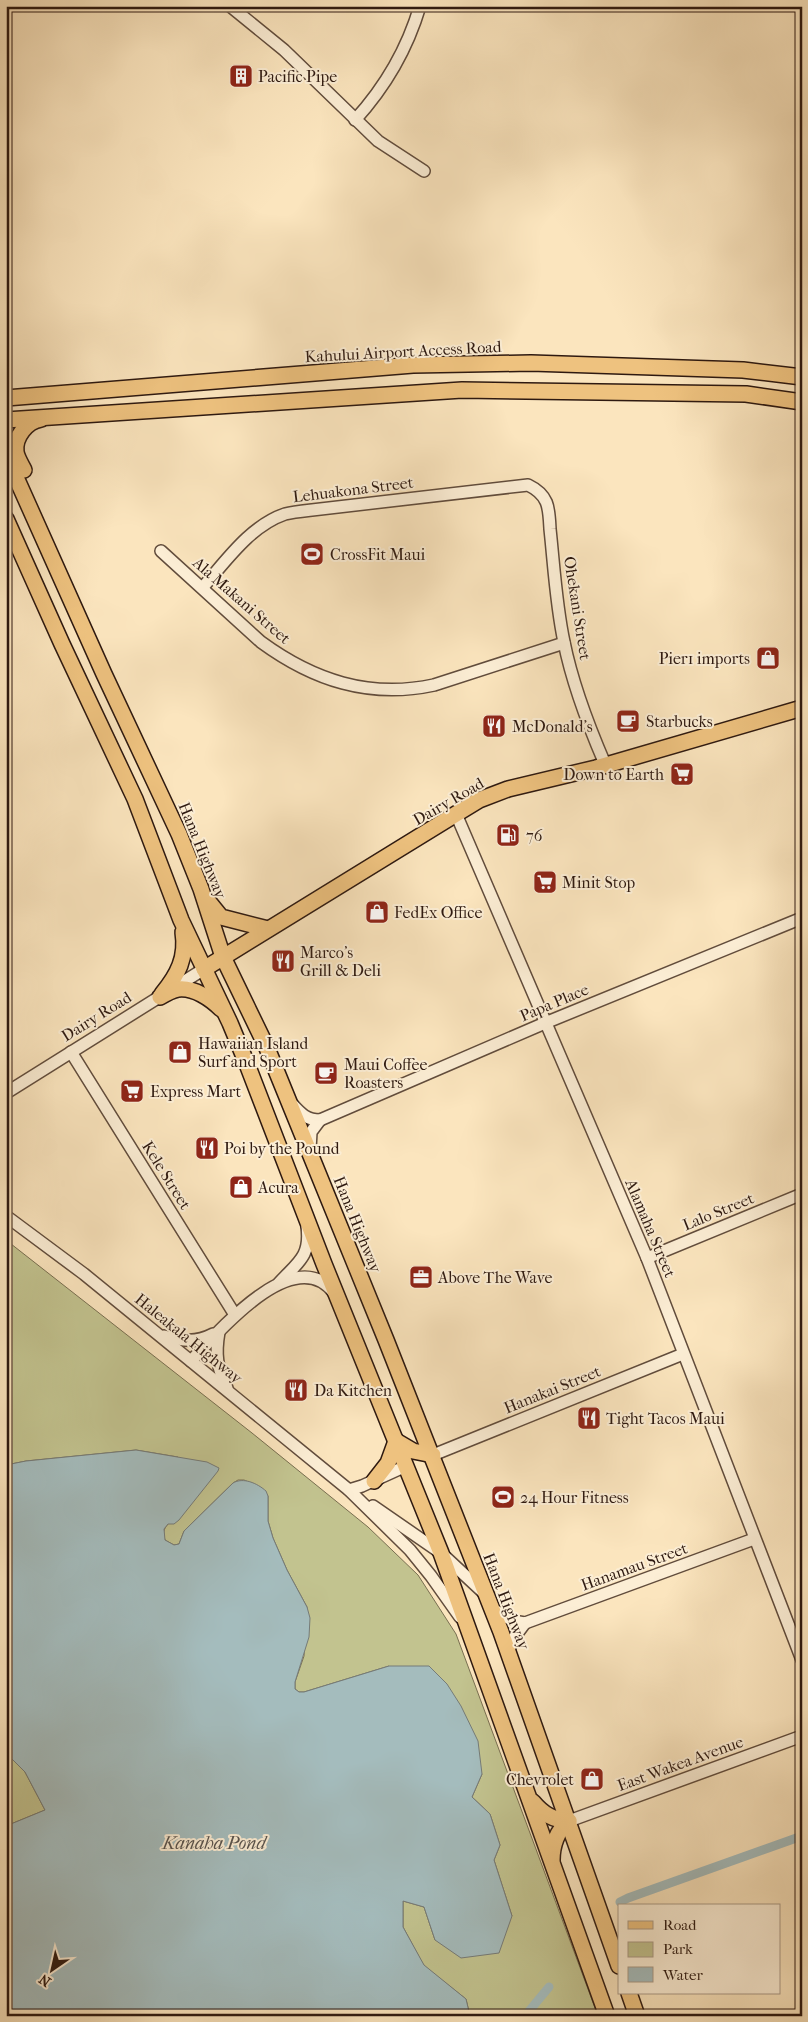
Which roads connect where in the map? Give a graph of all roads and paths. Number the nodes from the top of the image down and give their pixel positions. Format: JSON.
{"nodes":[{"id":1,"x":230,"y":6,"type":"edge"},
{"id":2,"x":420,"y":6,"type":"edge"},
{"id":3,"x":355,"y":120,"type":"junction"},
{"id":4,"x":424,"y":171,"type":"dead end"},
{"id":5,"x":802,"y":377,"type":"edge"},
{"id":6,"x":6,"y":398,"type":"edge"},
{"id":7,"x":802,"y":402,"type":"edge"},
{"id":8,"x":51,"y":418,"type":"junction"},
{"id":9,"x":6,"y":420,"type":"edge"},
{"id":10,"x":6,"y":455,"type":"edge"},
{"id":11,"x":534,"y":488,"type":"joint"},
{"id":12,"x":6,"y":519,"type":"edge"},
{"id":13,"x":161,"y":551,"type":"dead end"},
{"id":14,"x":203,"y":587,"type":"junction"},
{"id":15,"x":564,"y":643,"type":"junction"},
{"id":16,"x":104,"y":674,"type":"junction"},
{"id":17,"x":802,"y":708,"type":"edge"},
{"id":18,"x":605,"y":764,"type":"junction"},
{"id":19,"x":456,"y":814,"type":"junction"},
{"id":20,"x":200,"y":889,"type":"junction"},
{"id":21,"x":802,"y":918,"type":"edge"},
{"id":22,"x":181,"y":920,"type":"junction"},
{"id":23,"x":268,"y":929,"type":"junction"},
{"id":24,"x":224,"y":956,"type":"junction"},
{"id":25,"x":204,"y":969,"type":"junction"},
{"id":26,"x":160,"y":997,"type":"junction"},
{"id":27,"x":230,"y":1023,"type":"junction"},
{"id":28,"x":545,"y":1023,"type":"junction"},
{"id":29,"x":71,"y":1052,"type":"junction"},
{"id":30,"x":6,"y":1093,"type":"edge"},
{"id":31,"x":290,"y":1102,"type":"junction"},
{"id":32,"x":320,"y":1120,"type":"junction"},
{"id":33,"x":311,"y":1154,"type":"junction"},
{"id":34,"x":802,"y":1194,"type":"edge"},
{"id":35,"x":6,"y":1216,"type":"edge"},
{"id":36,"x":305,"y":1216,"type":"junction"},
{"id":37,"x":647,"y":1258,"type":"junction"},
{"id":38,"x":278,"y":1284,"type":"junction"},
{"id":39,"x":338,"y":1299,"type":"junction"},
{"id":40,"x":235,"y":1314,"type":"junction"},
{"id":41,"x":219,"y":1331,"type":"junction"},
{"id":42,"x":159,"y":1335,"type":"junction"},
{"id":43,"x":683,"y":1354,"type":"junction"},
{"id":44,"x":191,"y":1361,"type":"junction"},
{"id":45,"x":228,"y":1390,"type":"junction"},
{"id":46,"x":396,"y":1441,"type":"junction"},
{"id":47,"x":433,"y":1454,"type":"junction"},
{"id":48,"x":406,"y":1466,"type":"junction"},
{"id":49,"x":374,"y":1481,"type":"junction"},
{"id":50,"x":349,"y":1490,"type":"junction"},
{"id":51,"x":754,"y":1539,"type":"junction"},
{"id":52,"x":441,"y":1553,"type":"junction"},
{"id":53,"x":485,"y":1593,"type":"junction"},
{"id":54,"x":491,"y":1608,"type":"junction"},
{"id":55,"x":524,"y":1623,"type":"junction"},
{"id":56,"x":469,"y":1630,"type":"junction"},
{"id":57,"x":508,"y":1653,"type":"junction"},
{"id":58,"x":802,"y":1660,"type":"edge"},
{"id":59,"x":802,"y":1736,"type":"edge"},
{"id":60,"x":528,"y":1794,"type":"junction"},
{"id":61,"x":569,"y":1821,"type":"junction"},
{"id":62,"x":552,"y":1862,"type":"junction"},
{"id":63,"x":618,"y":1963,"type":"edge"},
{"id":64,"x":629,"y":1994,"type":"edge"},
{"id":65,"x":607,"y":2016,"type":"edge"},
{"id":66,"x":637,"y":2016,"type":"edge"}],
"edges":[{"from":1,"to":3,"type":"street"},
{"from":2,"to":3,"type":"street"},
{"from":3,"to":4,"type":"street"},
{"from":5,"to":6,"type":"main road","name":"Kahului Airport Access Road"},
{"from":7,"to":8,"type":"main road"},
{"from":8,"to":9,"type":"main road"},
{"from":8,"to":16,"type":"main road"},
{"from":10,"to":16,"type":"main road","name":"Hana Highway"},
{"from":11,"to":14,"type":"street","name":"Lehuakona Street"},
{"from":11,"to":15,"type":"street","name":"Ohekani Street"},
{"from":12,"to":22,"type":"main road"},
{"from":13,"to":14,"type":"street","name":"Ala Makani Street"},
{"from":14,"to":15,"type":"street","name":"Ala Makani Street"},
{"from":15,"to":18,"type":"street","name":"Ohekani Street"},
{"from":16,"to":20,"type":"main road","name":"Hana Highway"},
{"from":17,"to":18,"type":"main road","name":"Dairy Road"},
{"from":18,"to":19,"type":"main road","name":"Dairy Road"},
{"from":19,"to":23,"type":"main road","name":"Dairy Road"},
{"from":19,"to":28,"type":"street","name":"Alamaha Street"},
{"from":20,"to":23,"type":"main road"},
{"from":20,"to":24,"type":"main road","name":"Hana Highway"},
{"from":21,"to":28,"type":"street","name":"Papa Place"},
{"from":22,"to":25,"type":"main road"},
{"from":22,"to":26,"type":"main road"},
{"from":23,"to":24,"type":"main road","name":"Dairy Road"},
{"from":24,"to":25,"type":"main road","name":"Dairy Road"},
{"from":24,"to":31,"type":"main road","name":"Hana Highway"},
{"from":25,"to":26,"type":"street","name":"Dairy Road"},
{"from":25,"to":27,"type":"main road"},
{"from":26,"to":27,"type":"main road"},
{"from":26,"to":29,"type":"street","name":"Dairy Road"},
{"from":27,"to":36,"type":"main road"},
{"from":28,"to":32,"type":"street","name":"Papa Place"},
{"from":28,"to":37,"type":"street","name":"Alamaha Street"},
{"from":29,"to":30,"type":"street","name":"Dairy Road"},
{"from":29,"to":40,"type":"street","name":"Kele Street"},
{"from":31,"to":32,"type":"street"},
{"from":31,"to":33,"type":"main road","name":"Hana Highway"},
{"from":32,"to":33,"type":"street"},
{"from":33,"to":47,"type":"main road","name":"Hana Highway"},
{"from":34,"to":37,"type":"street","name":"Lalo Street"},
{"from":35,"to":42,"type":"street","name":"Haleakala Highway"},
{"from":36,"to":38,"type":"street"},
{"from":36,"to":39,"type":"main road"},
{"from":37,"to":43,"type":"street","name":"Alamaha Street"},
{"from":38,"to":39,"type":"street"},
{"from":38,"to":40,"type":"street"},
{"from":39,"to":46,"type":"main road"},
{"from":40,"to":41,"type":"street"},
{"from":41,"to":42,"type":"street"},
{"from":41,"to":44,"type":"street"},
{"from":41,"to":45,"type":"street"},
{"from":42,"to":44,"type":"street","name":"Haleakala Highway"},
{"from":43,"to":47,"type":"street","name":"Hanakai Street"},
{"from":43,"to":51,"type":"street","name":"Alamaha Street"},
{"from":44,"to":45,"type":"street","name":"Haleakala Highway"},
{"from":45,"to":50,"type":"street","name":"Haleakala Highway"},
{"from":46,"to":47,"type":"main road"},
{"from":46,"to":48,"type":"main road"},
{"from":46,"to":49,"type":"main road"},
{"from":47,"to":48,"type":"main road"},
{"from":47,"to":53,"type":"main road","name":"Hana Highway"},
{"from":48,"to":49,"type":"street"},
{"from":48,"to":52,"type":"main road"},
{"from":49,"to":50,"type":"street"},
{"from":50,"to":52,"type":"street","name":"Haleakala Highway"},
{"from":50,"to":56,"type":"street","name":"Haleakala Highway"},
{"from":51,"to":55,"type":"street","name":"Hanamau Street"},
{"from":51,"to":58,"type":"street","name":"Alamaha Street"},
{"from":52,"to":53,"type":"street","name":"Haleakala Highway"},
{"from":52,"to":56,"type":"main road"},
{"from":53,"to":54,"type":"main road","name":"Hana Highway"},
{"from":54,"to":55,"type":"street"},
{"from":54,"to":57,"type":"main road","name":"Hana Highway"},
{"from":55,"to":57,"type":"street"},
{"from":56,"to":60,"type":"main road"},
{"from":57,"to":61,"type":"main road","name":"Hana Highway"},
{"from":59,"to":61,"type":"street","name":"East Wakea Avenue"},
{"from":60,"to":61,"type":"main road"},
{"from":60,"to":62,"type":"main road"},
{"from":61,"to":62,"type":"main road"},
{"from":61,"to":63,"type":"main road","name":"Hana Highway"},
{"from":62,"to":65,"type":"main road"},
{"from":64,"to":66,"type":"main road"}]}
